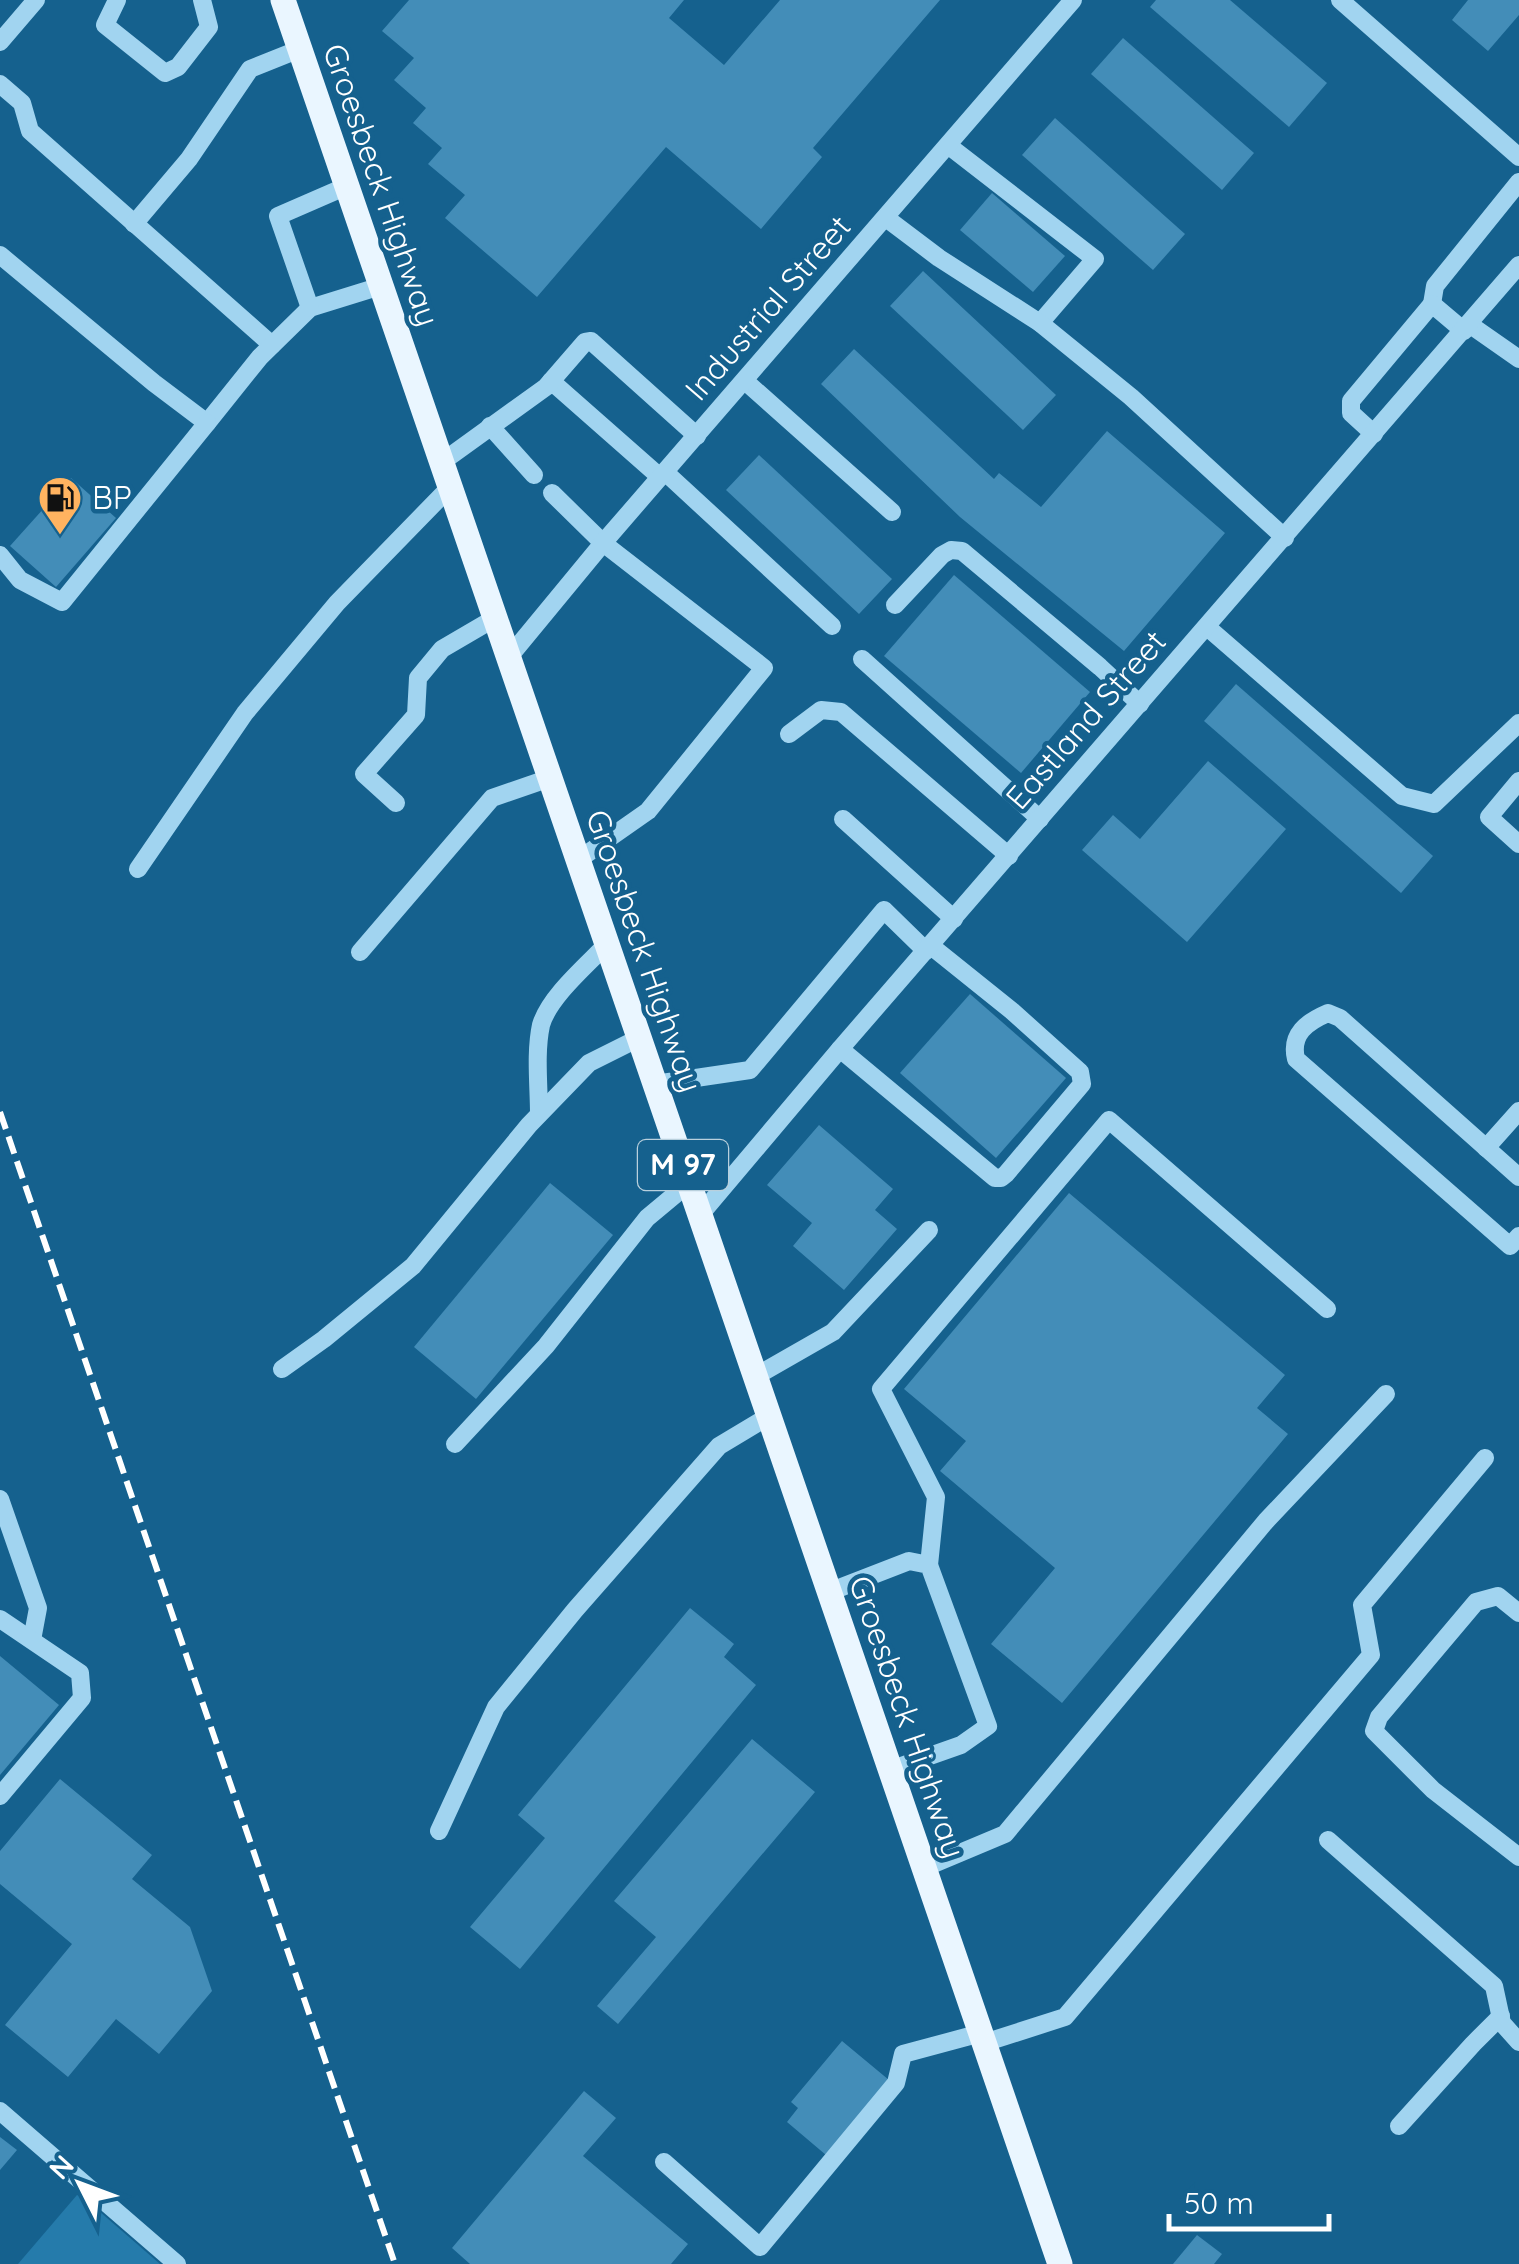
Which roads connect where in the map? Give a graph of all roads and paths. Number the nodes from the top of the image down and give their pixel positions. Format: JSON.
{"nodes":[{"id":1,"x":36,"y":0,"type":"edge"},
{"id":2,"x":117,"y":0,"type":"edge"},
{"id":3,"x":202,"y":0,"type":"edge"},
{"id":4,"x":283,"y":0,"type":"edge"},
{"id":5,"x":1073,"y":0,"type":"edge"},
{"id":6,"x":1340,"y":0,"type":"edge"},
{"id":7,"x":4,"y":31,"type":"edge"},
{"id":8,"x":300,"y":49,"type":"junction"},
{"id":9,"x":0,"y":84,"type":"edge"},
{"id":10,"x":949,"y":146,"type":"junction"},
{"id":11,"x":1519,"y":157,"type":"edge"},
{"id":12,"x":1519,"y":182,"type":"edge"},
{"id":13,"x":347,"y":186,"type":"junction"},
{"id":14,"x":886,"y":218,"type":"junction"},
{"id":15,"x":134,"y":224,"type":"junction"},
{"id":16,"x":0,"y":255,"type":"edge"},
{"id":17,"x":1519,"y":266,"type":"edge"},
{"id":18,"x":382,"y":286,"type":"junction"},
{"id":19,"x":1432,"y":304,"type":"junction"},
{"id":20,"x":310,"y":308,"type":"junction"},
{"id":21,"x":1040,"y":323,"type":"junction"},
{"id":22,"x":1466,"y":327,"type":"junction"},
{"id":23,"x":272,"y":346,"type":"junction"},
{"id":24,"x":1519,"y":359,"type":"edge"},
{"id":25,"x":745,"y":380,"type":"junction"},
{"id":26,"x":551,"y":381,"type":"junction"},
{"id":27,"x":207,"y":423,"type":"junction"},
{"id":28,"x":490,"y":426,"type":"junction"},
{"id":29,"x":1374,"y":434,"type":"junction"},
{"id":30,"x":696,"y":436,"type":"junction"},
{"id":31,"x":442,"y":462,"type":"junction"},
{"id":32,"x":663,"y":474,"type":"junction"},
{"id":33,"x":534,"y":475,"type":"dead end"},
{"id":34,"x":450,"y":487,"type":"junction"},
{"id":35,"x":552,"y":494,"type":"dead end"},
{"id":36,"x":892,"y":512,"type":"dead end"},
{"id":37,"x":1285,"y":538,"type":"junction"},
{"id":38,"x":603,"y":543,"type":"junction"},
{"id":39,"x":0,"y":555,"type":"edge"},
{"id":40,"x":895,"y":605,"type":"dead end"},
{"id":41,"x":495,"y":618,"type":"junction"},
{"id":42,"x":832,"y":626,"type":"dead end"},
{"id":43,"x":1206,"y":627,"type":"junction"},
{"id":44,"x":509,"y":657,"type":"junction"},
{"id":45,"x":862,"y":660,"type":"dead end"},
{"id":46,"x":1140,"y":704,"type":"junction"},
{"id":47,"x":1519,"y":723,"type":"edge"},
{"id":48,"x":789,"y":734,"type":"dead end"},
{"id":49,"x":550,"y":778,"type":"junction"},
{"id":50,"x":1519,"y":781,"type":"edge"},
{"id":51,"x":396,"y":804,"type":"dead end"},
{"id":52,"x":843,"y":819,"type":"dead end"},
{"id":53,"x":1040,"y":819,"type":"junction"},
{"id":54,"x":1519,"y":844,"type":"edge"},
{"id":55,"x":1009,"y":856,"type":"junction"},
{"id":56,"x":578,"y":860,"type":"junction"},
{"id":57,"x":138,"y":869,"type":"dead end"},
{"id":58,"x":954,"y":919,"type":"junction"},
{"id":59,"x":607,"y":944,"type":"junction"},
{"id":60,"x":928,"y":948,"type":"junction"},
{"id":61,"x":360,"y":952,"type":"dead end"},
{"id":62,"x":640,"y":1038,"type":"junction"},
{"id":63,"x":840,"y":1049,"type":"junction"},
{"id":64,"x":655,"y":1084,"type":"junction"},
{"id":65,"x":1519,"y":1110,"type":"edge"},
{"id":66,"x":540,"y":1114,"type":"junction"},
{"id":67,"x":1486,"y":1148,"type":"junction"},
{"id":68,"x":1519,"y":1177,"type":"edge"},
{"id":69,"x":689,"y":1183,"type":"junction"},
{"id":70,"x":700,"y":1214,"type":"junction"},
{"id":71,"x":929,"y":1230,"type":"dead end"},
{"id":72,"x":1519,"y":1236,"type":"edge"},
{"id":73,"x":1327,"y":1309,"type":"dead end"},
{"id":74,"x":282,"y":1369,"type":"dead end"},
{"id":75,"x":756,"y":1376,"type":"junction"},
{"id":76,"x":1386,"y":1394,"type":"dead end"},
{"id":77,"x":769,"y":1416,"type":"junction"},
{"id":78,"x":455,"y":1444,"type":"dead end"},
{"id":79,"x":1486,"y":1458,"type":"dead end"},
{"id":80,"x":0,"y":1500,"type":"edge"},
{"id":81,"x":929,"y":1566,"type":"junction"},
{"id":82,"x":829,"y":1592,"type":"junction"},
{"id":83,"x":1519,"y":1613,"type":"edge"},
{"id":84,"x":0,"y":1618,"type":"edge"},
{"id":85,"x":32,"y":1640,"type":"junction"},
{"id":86,"x":890,"y":1770,"type":"junction"},
{"id":87,"x":0,"y":1796,"type":"edge"},
{"id":88,"x":439,"y":1831,"type":"dead end"},
{"id":89,"x":1328,"y":1840,"type":"dead end"},
{"id":90,"x":1519,"y":1857,"type":"edge"},
{"id":91,"x":924,"y":1868,"type":"junction"},
{"id":92,"x":1501,"y":2016,"type":"junction"},
{"id":93,"x":982,"y":2038,"type":"junction"},
{"id":94,"x":1519,"y":2042,"type":"edge"},
{"id":95,"x":0,"y":2111,"type":"edge"},
{"id":96,"x":1400,"y":2126,"type":"dead end"},
{"id":97,"x":664,"y":2162,"type":"dead end"},
{"id":98,"x":177,"y":2264,"type":"edge"},
{"id":99,"x":1060,"y":2264,"type":"edge"}],
"edges":[{"from":1,"to":7,"type":"street"},
{"from":2,"to":3,"type":"street"},
{"from":4,"to":8,"type":"main road","name":"Groesbeck Highway","number":"M 97"},
{"from":5,"to":10,"type":"street","name":"Industrial Street"},
{"from":6,"to":11,"type":"street"},
{"from":8,"to":13,"type":"main road","name":"Groesbeck Highway","number":"M 97"},
{"from":8,"to":15,"type":"street"},
{"from":9,"to":15,"type":"street"},
{"from":10,"to":14,"type":"street","name":"Industrial Street"},
{"from":10,"to":21,"type":"street"},
{"from":12,"to":19,"type":"street"},
{"from":13,"to":18,"type":"main road","name":"Groesbeck Highway","number":"M 97"},
{"from":13,"to":20,"type":"street"},
{"from":14,"to":21,"type":"street"},
{"from":14,"to":25,"type":"street","name":"Industrial Street"},
{"from":15,"to":23,"type":"street"},
{"from":16,"to":27,"type":"street"},
{"from":17,"to":22,"type":"street","name":"Eastland Street"},
{"from":18,"to":20,"type":"street"},
{"from":18,"to":31,"type":"main road","name":"Groesbeck Highway","number":"M 97"},
{"from":19,"to":22,"type":"street"},
{"from":19,"to":29,"type":"street"},
{"from":20,"to":23,"type":"street"},
{"from":21,"to":37,"type":"street"},
{"from":22,"to":24,"type":"street"},
{"from":22,"to":29,"type":"street","name":"Eastland Street"},
{"from":23,"to":27,"type":"street"},
{"from":25,"to":30,"type":"street","name":"Industrial Street"},
{"from":25,"to":36,"type":"street"},
{"from":26,"to":28,"type":"street"},
{"from":26,"to":30,"type":"street"},
{"from":26,"to":32,"type":"street"},
{"from":27,"to":39,"type":"street"},
{"from":28,"to":31,"type":"street"},
{"from":28,"to":33,"type":"street"},
{"from":29,"to":37,"type":"street","name":"Eastland Street"},
{"from":30,"to":32,"type":"street","name":"Industrial Street"},
{"from":31,"to":34,"type":"main road","name":"Groesbeck Highway","number":"M 97"},
{"from":32,"to":38,"type":"street","name":"Industrial Street"},
{"from":32,"to":42,"type":"street"},
{"from":34,"to":41,"type":"main road","name":"Groesbeck Highway","number":"M 97"},
{"from":34,"to":57,"type":"street"},
{"from":35,"to":38,"type":"street"},
{"from":37,"to":43,"type":"street","name":"Eastland Street"},
{"from":38,"to":44,"type":"street","name":"Industrial Street"},
{"from":38,"to":56,"type":"street"},
{"from":40,"to":46,"type":"street"},
{"from":41,"to":44,"type":"main road","name":"Groesbeck Highway","number":"M 97"},
{"from":41,"to":51,"type":"street"},
{"from":43,"to":46,"type":"street","name":"Eastland Street"},
{"from":43,"to":47,"type":"street"},
{"from":44,"to":49,"type":"main road","name":"Groesbeck Highway","number":"M 97"},
{"from":45,"to":53,"type":"street"},
{"from":46,"to":53,"type":"street","name":"Eastland Street"},
{"from":48,"to":55,"type":"street"},
{"from":49,"to":56,"type":"main road","name":"Groesbeck Highway","number":"M 97"},
{"from":49,"to":61,"type":"street"},
{"from":50,"to":54,"type":"street"},
{"from":52,"to":58,"type":"street"},
{"from":53,"to":55,"type":"street","name":"Eastland Street"},
{"from":55,"to":58,"type":"street","name":"Eastland Street"},
{"from":56,"to":59,"type":"main road","name":"Groesbeck Highway","number":"M 97"},
{"from":58,"to":60,"type":"street","name":"Eastland Street"},
{"from":59,"to":62,"type":"main road","name":"Groesbeck Highway","number":"M 97"},
{"from":59,"to":66,"type":"street"},
{"from":60,"to":63,"type":"street","name":"Eastland Street"},
{"from":60,"to":63,"type":"street"},
{"from":60,"to":64,"type":"street"},
{"from":62,"to":64,"type":"main road","name":"Groesbeck Highway","number":"M 97"},
{"from":62,"to":66,"type":"street"},
{"from":63,"to":70,"type":"street","name":"Eastland Street"},
{"from":64,"to":69,"type":"main road","name":"Groesbeck Highway","number":"M 97"},
{"from":65,"to":67,"type":"street"},
{"from":66,"to":74,"type":"street"},
{"from":67,"to":68,"type":"street"},
{"from":67,"to":72,"type":"street"},
{"from":69,"to":70,"type":"main road","name":"Groesbeck Highway","number":"M 97"},
{"from":69,"to":78,"type":"street"},
{"from":70,"to":75,"type":"main road","name":"Groesbeck Highway","number":"M 97"},
{"from":71,"to":75,"type":"street"},
{"from":73,"to":81,"type":"street"},
{"from":75,"to":77,"type":"main road","name":"Groesbeck Highway","number":"M 97"},
{"from":76,"to":91,"type":"street"},
{"from":77,"to":82,"type":"main road","name":"Groesbeck Highway","number":"M 97"},
{"from":77,"to":88,"type":"street"},
{"from":79,"to":93,"type":"street"},
{"from":80,"to":85,"type":"street"},
{"from":81,"to":82,"type":"street"},
{"from":81,"to":86,"type":"street"},
{"from":82,"to":86,"type":"main road","name":"Groesbeck Highway","number":"M 97"},
{"from":83,"to":90,"type":"street"},
{"from":84,"to":85,"type":"street"},
{"from":85,"to":87,"type":"street"},
{"from":86,"to":91,"type":"main road","name":"Groesbeck Highway","number":"M 97"},
{"from":89,"to":92,"type":"street"},
{"from":91,"to":93,"type":"main road","name":"Groesbeck Highway","number":"M 97"},
{"from":92,"to":94,"type":"street"},
{"from":92,"to":96,"type":"street"},
{"from":93,"to":97,"type":"street"},
{"from":93,"to":99,"type":"main road","name":"Groesbeck Highway","number":"M 97"},
{"from":95,"to":98,"type":"street"}]}
